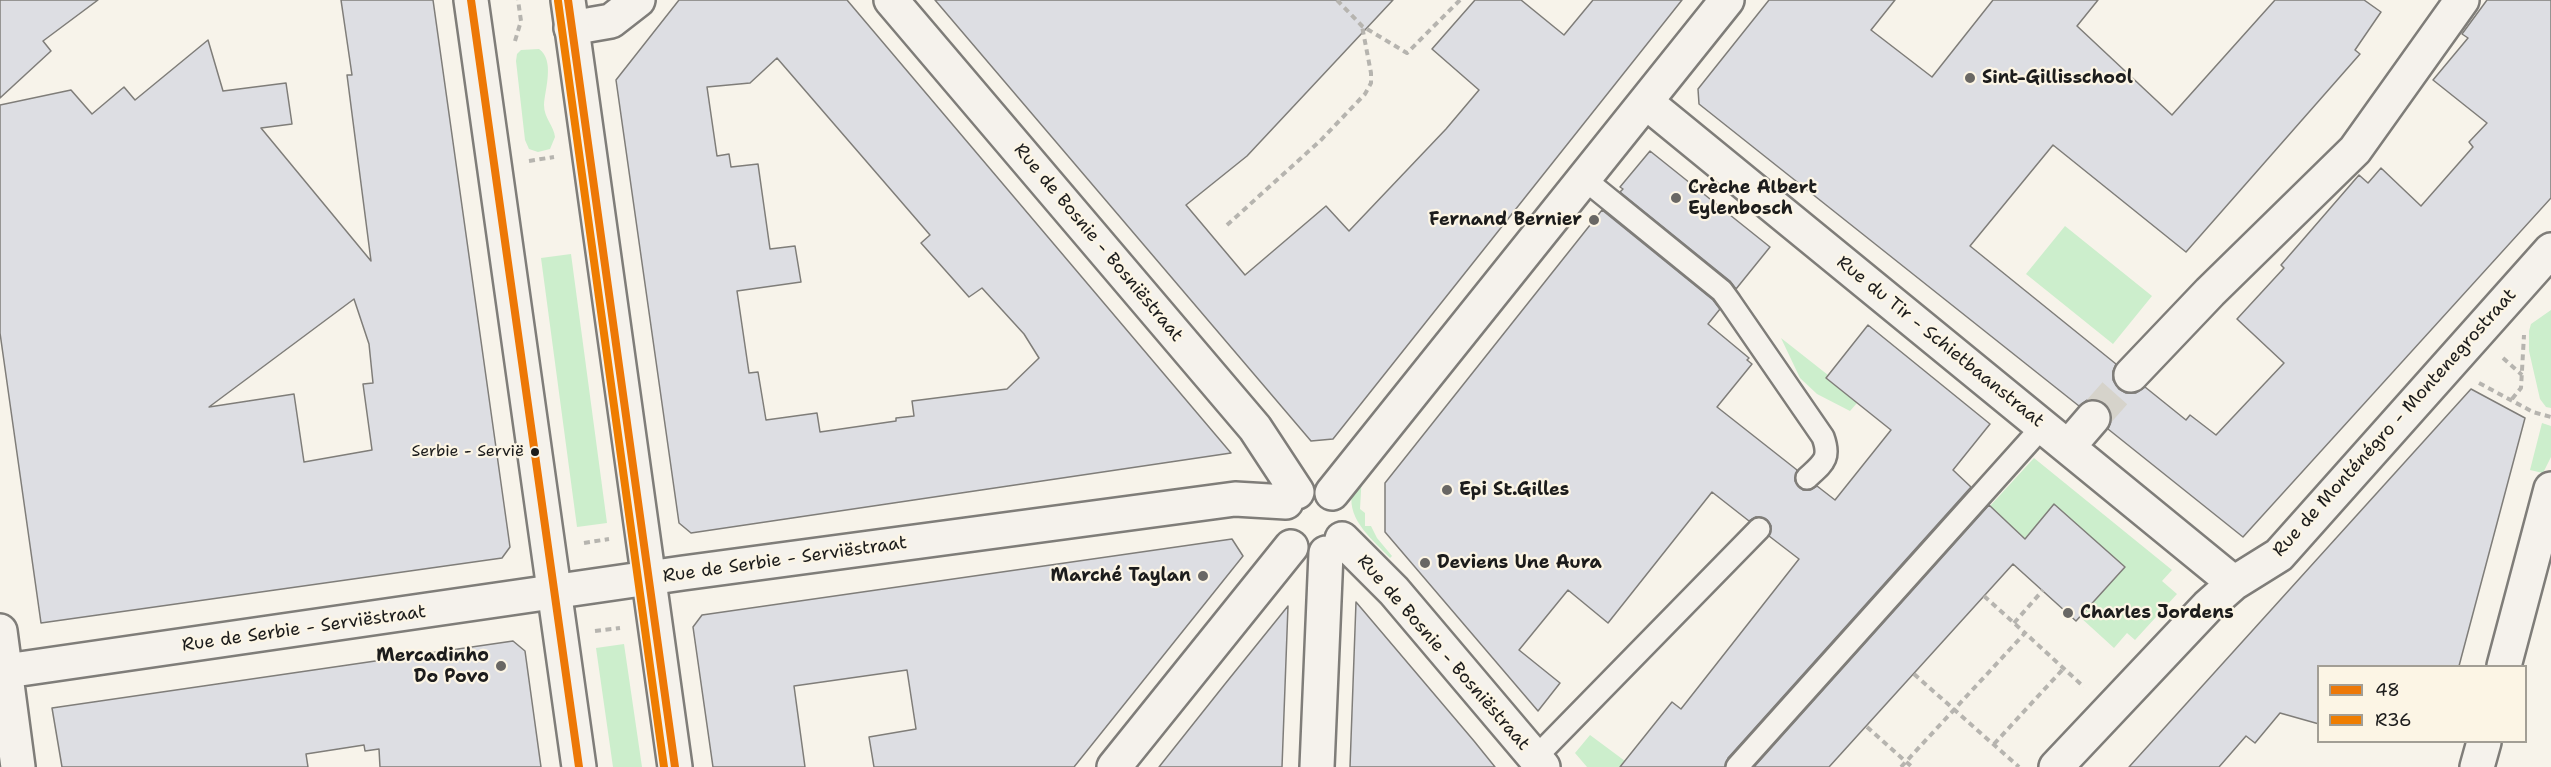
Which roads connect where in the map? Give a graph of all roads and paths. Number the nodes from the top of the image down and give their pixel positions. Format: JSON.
{"nodes":[{"id":1,"x":471,"y":0,"type":"edge"},
{"id":2,"x":518,"y":0,"type":"edge"},
{"id":3,"x":638,"y":0,"type":"edge"},
{"id":4,"x":891,"y":0,"type":"edge"},
{"id":5,"x":1337,"y":0,"type":"edge"},
{"id":6,"x":1460,"y":0,"type":"edge"},
{"id":7,"x":1727,"y":0,"type":"edge"},
{"id":8,"x":2462,"y":0,"type":"edge"},
{"id":9,"x":570,"y":14,"type":"edge"},
{"id":10,"x":1362,"y":26,"type":"junction"},
{"id":11,"x":512,"y":51,"type":"dead end"},
{"id":12,"x":1646,"y":102,"type":"junction"},
{"id":13,"x":1584,"y":178,"type":"junction"},
{"id":14,"x":1227,"y":225,"type":"dead end"},
{"id":15,"x":2551,"y":250,"type":"edge"},
{"id":16,"x":2523,"y":328,"type":"dead end"},
{"id":17,"x":2508,"y":362,"type":"dead end"},
{"id":18,"x":2131,"y":375,"type":"tunnel mouth"},
{"id":19,"x":2523,"y":375,"type":"junction"},
{"id":20,"x":2468,"y":378,"type":"dead end"},
{"id":21,"x":2511,"y":399,"type":"junction"},
{"id":22,"x":2551,"y":417,"type":"edge"},
{"id":23,"x":2094,"y":418,"type":"tunnel mouth"},
{"id":24,"x":2043,"y":426,"type":"junction"},
{"id":25,"x":2068,"y":447,"type":"junction"},
{"id":26,"x":1807,"y":478,"type":"dead end"},
{"id":27,"x":2551,"y":489,"type":"edge"},
{"id":28,"x":1332,"y":493,"type":"junction"},
{"id":29,"x":1291,"y":497,"type":"junction"},
{"id":30,"x":1759,"y":528,"type":"dead end"},
{"id":31,"x":614,"y":539,"type":"dead end"},
{"id":32,"x":576,"y":544,"type":"dead end"},
{"id":33,"x":1334,"y":546,"type":"junction"},
{"id":34,"x":1291,"y":547,"type":"junction"},
{"id":35,"x":648,"y":579,"type":"junction"},
{"id":36,"x":2234,"y":583,"type":"junction"},
{"id":37,"x":2043,"y":590,"type":"dead end"},
{"id":38,"x":555,"y":593,"type":"junction"},
{"id":39,"x":1984,"y":596,"type":"dead end"},
{"id":40,"x":2014,"y":623,"type":"junction"},
{"id":41,"x":628,"y":627,"type":"dead end"},
{"id":42,"x":0,"y":631,"type":"edge"},
{"id":43,"x":589,"y":632,"type":"dead end"},
{"id":44,"x":2025,"y":633,"type":"junction"},
{"id":45,"x":2504,"y":665,"type":"edge"},
{"id":46,"x":2064,"y":668,"type":"junction"},
{"id":47,"x":3,"y":672,"type":"edge"},
{"id":48,"x":1914,"y":674,"type":"dead end"},
{"id":49,"x":2091,"y":693,"type":"dead end"},
{"id":50,"x":1954,"y":710,"type":"junction"},
{"id":51,"x":1867,"y":727,"type":"dead end"},
{"id":52,"x":2483,"y":743,"type":"edge"},
{"id":53,"x":1994,"y":744,"type":"junction"},
{"id":54,"x":1906,"y":762,"type":"junction"},
{"id":55,"x":1539,"y":763,"type":"edge"},
{"id":56,"x":18,"y":767,"type":"edge"},
{"id":57,"x":579,"y":767,"type":"edge"},
{"id":58,"x":675,"y":767,"type":"edge"},
{"id":59,"x":1114,"y":767,"type":"edge"},
{"id":60,"x":1317,"y":767,"type":"edge"},
{"id":61,"x":1737,"y":767,"type":"edge"},
{"id":62,"x":1901,"y":767,"type":"edge"},
{"id":63,"x":1912,"y":767,"type":"edge"},
{"id":64,"x":2019,"y":767,"type":"edge"},
{"id":65,"x":2056,"y":767,"type":"edge"},
{"id":66,"x":2477,"y":767,"type":"edge"}],
"edges":[{"from":1,"to":38,"type":"street"},
{"from":2,"to":11,"type":"path"},
{"from":3,"to":9,"type":"street"},
{"from":4,"to":29,"type":"street","name":"Rue de Bosnie - Bosniëstraat"},
{"from":5,"to":10,"type":"path"},
{"from":6,"to":10,"type":"path"},
{"from":7,"to":12,"type":"street"},
{"from":8,"to":18,"type":"street"},
{"from":9,"to":35,"type":"street"},
{"from":10,"to":14,"type":"path"},
{"from":12,"to":13,"type":"street"},
{"from":12,"to":24,"type":"street","name":"Rue du Tir - Schietbaanstraat"},
{"from":13,"to":26,"type":"lane"},
{"from":13,"to":28,"type":"street"},
{"from":15,"to":36,"type":"street","name":"Rue de Monténégro - Montenegrostraat"},
{"from":16,"to":19,"type":"path"},
{"from":17,"to":19,"type":"path"},
{"from":19,"to":21,"type":"path"},
{"from":20,"to":21,"type":"path"},
{"from":21,"to":22,"type":"path"},
{"from":23,"to":25,"type":"street"},
{"from":24,"to":25,"type":"street","name":"Rue du Tir - Schietbaanstraat"},
{"from":24,"to":61,"type":"lane"},
{"from":25,"to":36,"type":"street","name":"Rue du Tir - Schietbaanstraat"},
{"from":27,"to":45,"type":"street"},
{"from":28,"to":29,"type":"street"},
{"from":28,"to":33,"type":"street"},
{"from":29,"to":34,"type":"street"},
{"from":29,"to":35,"type":"street","name":"Rue de Serbie - Serviëstraat"},
{"from":30,"to":55,"type":"lane"},
{"from":31,"to":32,"type":"path"},
{"from":33,"to":34,"type":"street"},
{"from":33,"to":55,"type":"street","name":"Rue de Bosnie - Bosniëstraat"},
{"from":33,"to":60,"type":"street"},
{"from":34,"to":59,"type":"street"},
{"from":35,"to":38,"type":"street","name":"Rue de Serbie - Serviëstraat"},
{"from":35,"to":58,"type":"street"},
{"from":36,"to":65,"type":"street","name":"Rue de Monténégro - Montenegrostraat"},
{"from":37,"to":40,"type":"path"},
{"from":38,"to":47,"type":"street","name":"Rue de Serbie - Serviëstraat"},
{"from":38,"to":57,"type":"street"},
{"from":39,"to":40,"type":"path"},
{"from":40,"to":44,"type":"path"},
{"from":41,"to":43,"type":"path"},
{"from":42,"to":47,"type":"street"},
{"from":44,"to":46,"type":"path"},
{"from":44,"to":50,"type":"path"},
{"from":46,"to":49,"type":"path"},
{"from":46,"to":53,"type":"path"},
{"from":47,"to":56,"type":"street"},
{"from":48,"to":50,"type":"path"},
{"from":50,"to":53,"type":"path"},
{"from":50,"to":54,"type":"path"},
{"from":51,"to":54,"type":"path"},
{"from":52,"to":66,"type":"street"},
{"from":53,"to":64,"type":"path"},
{"from":54,"to":62,"type":"path"},
{"from":54,"to":63,"type":"path"}]}
